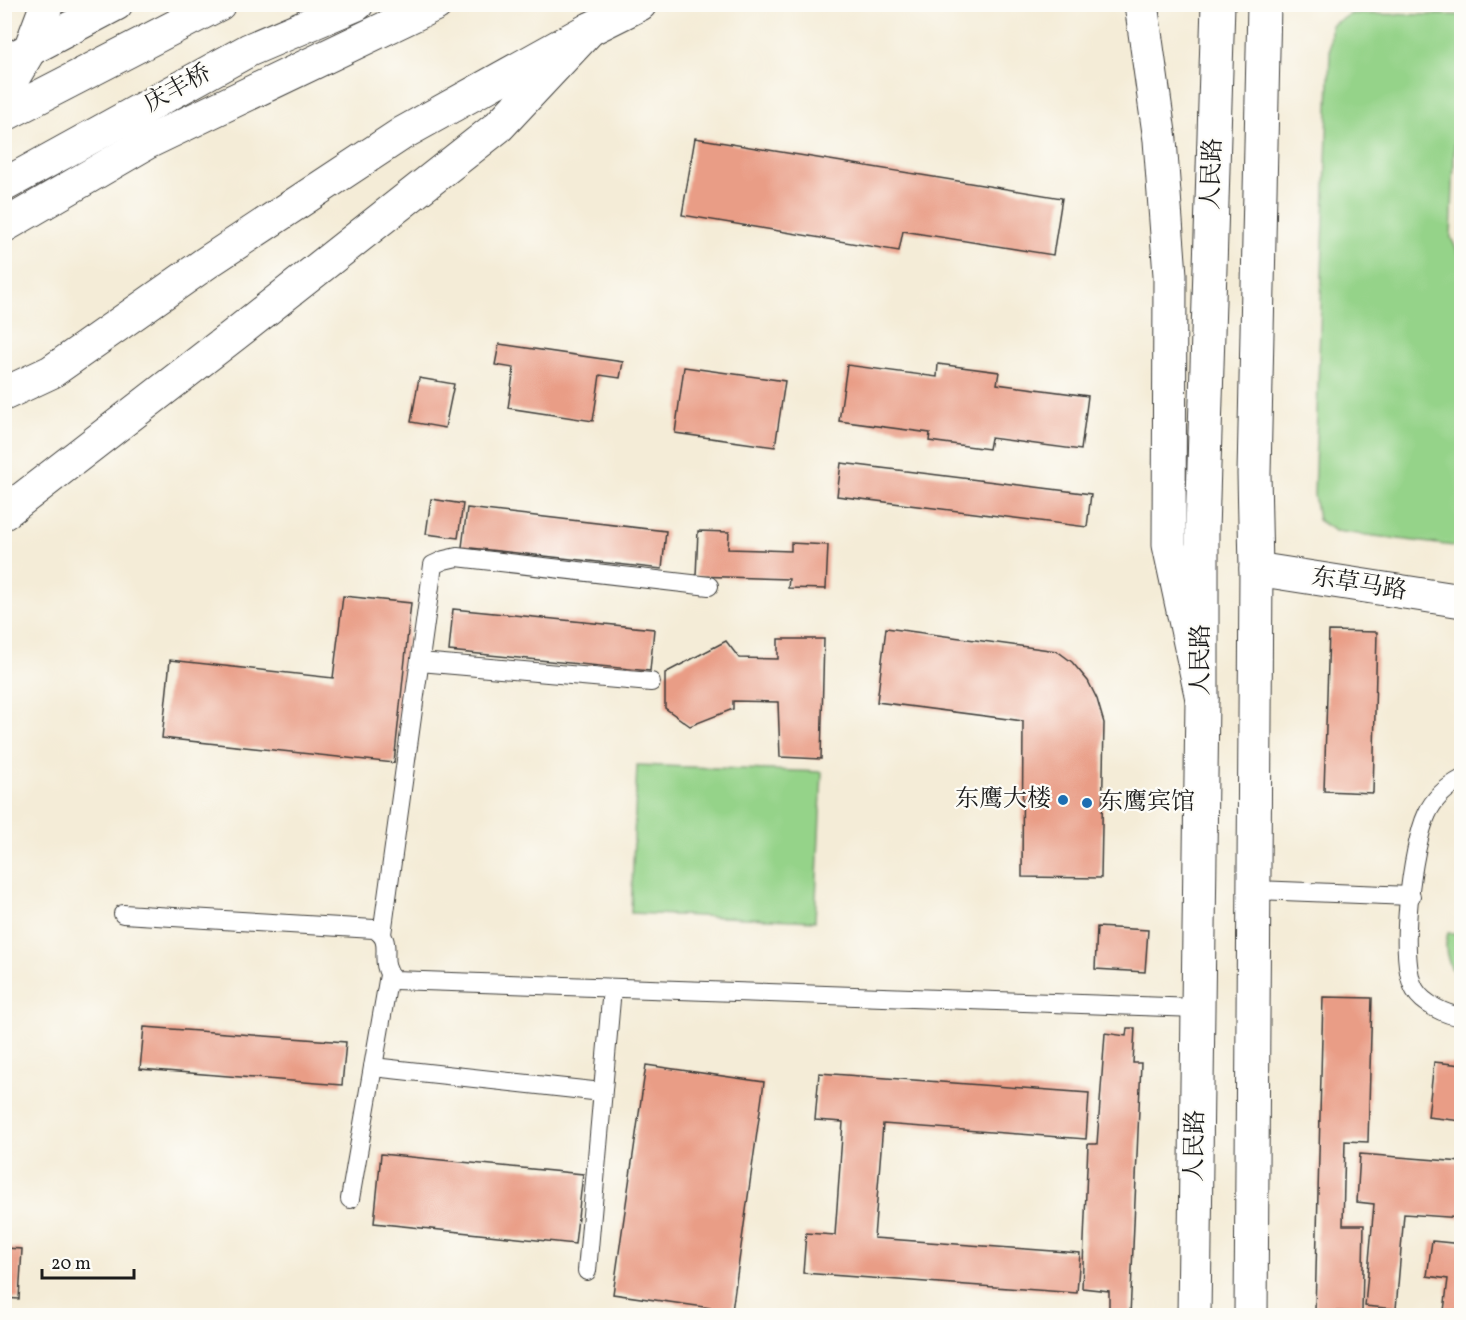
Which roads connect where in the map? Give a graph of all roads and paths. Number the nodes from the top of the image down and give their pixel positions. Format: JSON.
{"nodes":[{"id":1,"x":47,"y":4,"type":"edge"},
{"id":2,"x":116,"y":4,"type":"edge"},
{"id":3,"x":219,"y":4,"type":"edge"},
{"id":4,"x":357,"y":4,"type":"edge"},
{"id":5,"x":436,"y":4,"type":"edge"},
{"id":6,"x":640,"y":4,"type":"edge"},
{"id":7,"x":1141,"y":4,"type":"edge"},
{"id":8,"x":1218,"y":4,"type":"edge"},
{"id":9,"x":1264,"y":4,"type":"edge"},
{"id":10,"x":590,"y":29,"type":"junction"},
{"id":11,"x":17,"y":56,"type":"edge"},
{"id":12,"x":4,"y":93,"type":"edge"},
{"id":13,"x":4,"y":115,"type":"edge"},
{"id":14,"x":4,"y":185,"type":"edge"},
{"id":15,"x":36,"y":207,"type":"junction"},
{"id":16,"x":4,"y":226,"type":"edge"},
{"id":17,"x":4,"y":240,"type":"edge"},
{"id":18,"x":4,"y":394,"type":"edge"},
{"id":19,"x":4,"y":513,"type":"edge"},
{"id":20,"x":1256,"y":569,"type":"junction"},
{"id":21,"x":709,"y":586,"type":"dead end"},
{"id":22,"x":1461,"y":601,"type":"edge"},
{"id":23,"x":420,"y":662,"type":"junction"},
{"id":24,"x":651,"y":682,"type":"dead end"},
{"id":25,"x":1202,"y":699,"type":"junction"},
{"id":26,"x":1461,"y":779,"type":"edge"},
{"id":27,"x":1254,"y":890,"type":"junction"},
{"id":28,"x":1411,"y":896,"type":"junction"},
{"id":29,"x":123,"y":914,"type":"dead end"},
{"id":30,"x":382,"y":934,"type":"junction"},
{"id":31,"x":389,"y":975,"type":"junction"},
{"id":32,"x":612,"y":988,"type":"junction"},
{"id":33,"x":1197,"y":1008,"type":"junction"},
{"id":34,"x":1461,"y":1017,"type":"edge"},
{"id":35,"x":373,"y":1067,"type":"junction"},
{"id":36,"x":602,"y":1092,"type":"junction"},
{"id":37,"x":350,"y":1199,"type":"dead end"},
{"id":38,"x":587,"y":1271,"type":"dead end"},
{"id":39,"x":1194,"y":1316,"type":"edge"},
{"id":40,"x":1251,"y":1316,"type":"edge"}],
"edges":[{"from":1,"to":11,"type":"main road"},
{"from":2,"to":11,"type":"main road"},
{"from":3,"to":13,"type":"main road"},
{"from":4,"to":14,"type":"main road","name":"庆丰桥"},
{"from":5,"to":15,"type":"main road"},
{"from":6,"to":10,"type":"main road"},
{"from":7,"to":25,"type":"main road"},
{"from":8,"to":25,"type":"main road","name":"人民路"},
{"from":9,"to":20,"type":"main road","name":"人民路"},
{"from":10,"to":18,"type":"main road"},
{"from":10,"to":19,"type":"main road"},
{"from":11,"to":12,"type":"main road"},
{"from":15,"to":16,"type":"main road"},
{"from":15,"to":17,"type":"main road"},
{"from":20,"to":22,"type":"main road","name":"东草马路"},
{"from":20,"to":27,"type":"main road","name":"人民路"},
{"from":21,"to":23,"type":"lane"},
{"from":23,"to":24,"type":"lane"},
{"from":23,"to":30,"type":"lane"},
{"from":25,"to":33,"type":"main road","name":"人民路"},
{"from":26,"to":28,"type":"lane"},
{"from":27,"to":28,"type":"lane"},
{"from":27,"to":40,"type":"main road","name":"人民路"},
{"from":28,"to":34,"type":"lane"},
{"from":29,"to":30,"type":"lane"},
{"from":30,"to":31,"type":"lane"},
{"from":31,"to":32,"type":"lane"},
{"from":31,"to":35,"type":"lane"},
{"from":32,"to":33,"type":"lane"},
{"from":32,"to":36,"type":"lane"},
{"from":33,"to":39,"type":"main road","name":"人民路"},
{"from":35,"to":36,"type":"lane"},
{"from":35,"to":37,"type":"lane"},
{"from":36,"to":38,"type":"lane"}]}
